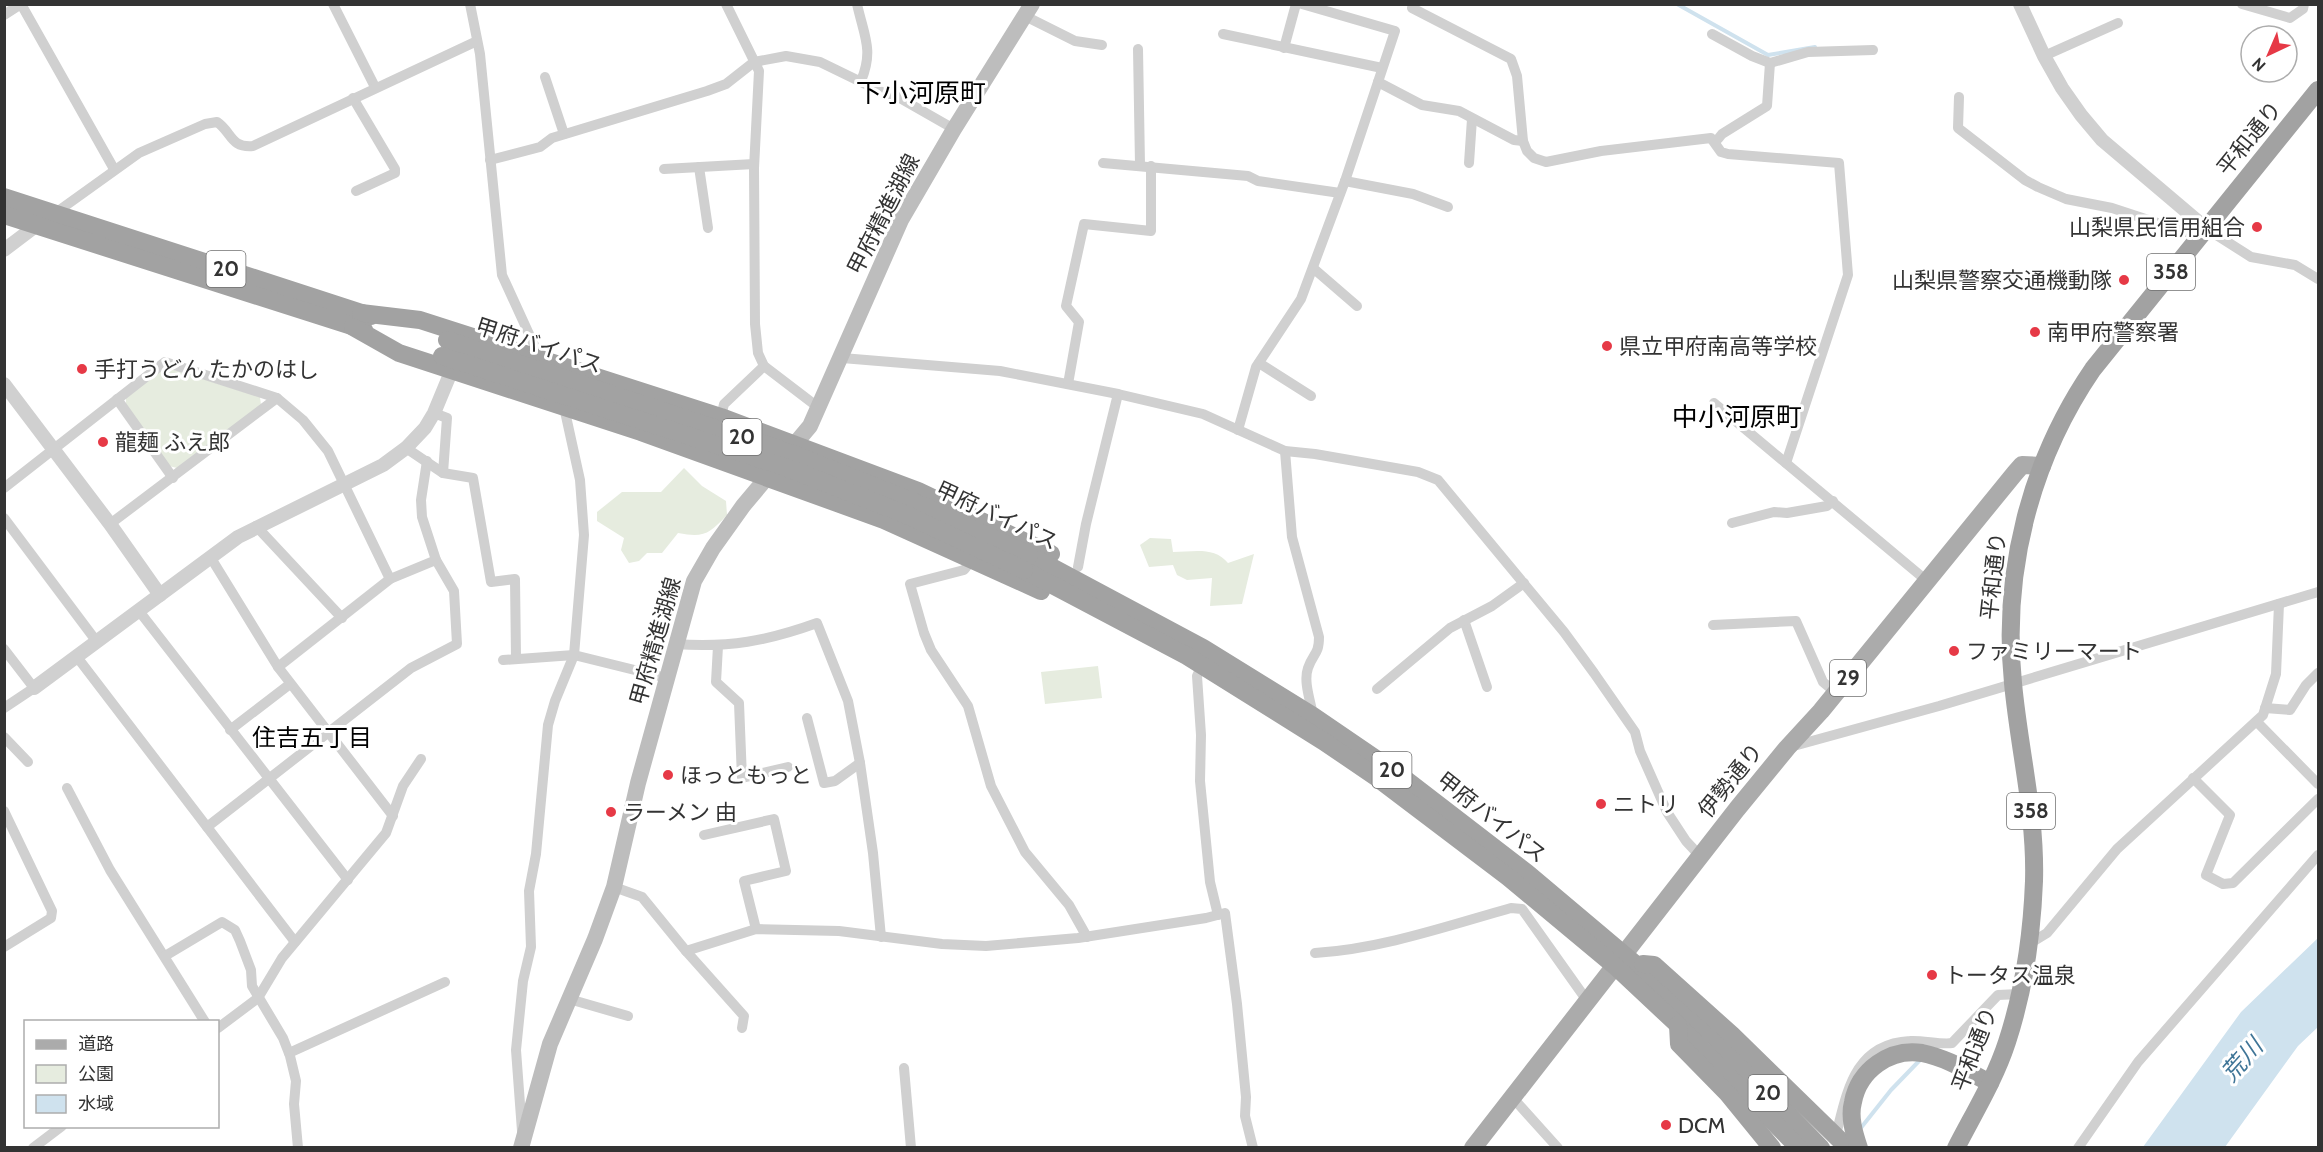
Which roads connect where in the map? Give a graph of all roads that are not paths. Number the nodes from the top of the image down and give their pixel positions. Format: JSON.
{"nodes":[{"id":1,"x":21,"y":4,"type":"edge"},
{"id":2,"x":333,"y":4,"type":"edge"},
{"id":3,"x":470,"y":4,"type":"edge"},
{"id":4,"x":726,"y":4,"type":"edge"},
{"id":5,"x":857,"y":4,"type":"edge"},
{"id":6,"x":1296,"y":4,"type":"edge"},
{"id":7,"x":1302,"y":4,"type":"edge"},
{"id":8,"x":2020,"y":4,"type":"edge"},
{"id":9,"x":2242,"y":4,"type":"edge"},
{"id":10,"x":2304,"y":4,"type":"edge"},
{"id":11,"x":1412,"y":8,"type":"dead end"},
{"id":12,"x":1029,"y":10,"type":"edge"},
{"id":13,"x":4,"y":15,"type":"edge"},
{"id":14,"x":2118,"y":23,"type":"dead end"},
{"id":15,"x":1223,"y":34,"type":"dead end"},
{"id":16,"x":1712,"y":34,"type":"dead end"},
{"id":17,"x":477,"y":41,"type":"junction"},
{"id":18,"x":1102,"y":45,"type":"dead end"},
{"id":19,"x":1284,"y":48,"type":"junction"},
{"id":20,"x":1138,"y":49,"type":"dead end"},
{"id":21,"x":1873,"y":50,"type":"dead end"},
{"id":22,"x":2044,"y":56,"type":"junction"},
{"id":23,"x":754,"y":62,"type":"junction"},
{"id":24,"x":1770,"y":63,"type":"junction"},
{"id":25,"x":1382,"y":68,"type":"junction"},
{"id":26,"x":545,"y":77,"type":"dead end"},
{"id":27,"x":861,"y":81,"type":"junction"},
{"id":28,"x":1378,"y":82,"type":"junction"},
{"id":29,"x":375,"y":87,"type":"junction"},
{"id":30,"x":2319,"y":90,"type":"edge"},
{"id":31,"x":1959,"y":97,"type":"dead end"},
{"id":32,"x":353,"y":98,"type":"junction"},
{"id":33,"x":1472,"y":119,"type":"junction"},
{"id":34,"x":954,"y":129,"type":"junction"},
{"id":35,"x":564,"y":134,"type":"junction"},
{"id":36,"x":1718,"y":139,"type":"dead end"},
{"id":37,"x":1523,"y":141,"type":"junction"},
{"id":38,"x":490,"y":160,"type":"junction"},
{"id":39,"x":1103,"y":163,"type":"dead end"},
{"id":40,"x":1469,"y":163,"type":"dead end"},
{"id":41,"x":754,"y":164,"type":"junction"},
{"id":42,"x":1146,"y":166,"type":"junction"},
{"id":43,"x":699,"y":167,"type":"junction"},
{"id":44,"x":114,"y":169,"type":"junction"},
{"id":45,"x":664,"y":169,"type":"dead end"},
{"id":46,"x":1345,"y":181,"type":"junction"},
{"id":47,"x":356,"y":191,"type":"dead end"},
{"id":48,"x":1340,"y":193,"type":"junction"},
{"id":49,"x":4,"y":197,"type":"edge"},
{"id":50,"x":1448,"y":207,"type":"dead end"},
{"id":51,"x":54,"y":214,"type":"junction"},
{"id":52,"x":4,"y":215,"type":"edge"},
{"id":53,"x":37,"y":226,"type":"junction"},
{"id":54,"x":708,"y":228,"type":"dead end"},
{"id":55,"x":2207,"y":229,"type":"junction"},
{"id":56,"x":2185,"y":232,"type":"dead end"},
{"id":57,"x":4,"y":250,"type":"edge"},
{"id":58,"x":1313,"y":268,"type":"junction"},
{"id":59,"x":2319,"y":279,"type":"edge"},
{"id":60,"x":1357,"y":306,"type":"dead end"},
{"id":61,"x":357,"y":320,"type":"junction"},
{"id":62,"x":447,"y":356,"type":"junction"},
{"id":63,"x":540,"y":358,"type":"junction"},
{"id":64,"x":842,"y":358,"type":"junction"},
{"id":65,"x":1258,"y":363,"type":"junction"},
{"id":66,"x":764,"y":366,"type":"junction"},
{"id":67,"x":4,"y":384,"type":"edge"},
{"id":68,"x":1068,"y":384,"type":"junction"},
{"id":69,"x":1118,"y":394,"type":"junction"},
{"id":70,"x":1311,"y":396,"type":"dead end"},
{"id":71,"x":277,"y":398,"type":"junction"},
{"id":72,"x":117,"y":399,"type":"junction"},
{"id":73,"x":1714,"y":403,"type":"dead end"},
{"id":74,"x":564,"y":407,"type":"junction"},
{"id":75,"x":819,"y":408,"type":"junction"},
{"id":76,"x":435,"y":413,"type":"junction"},
{"id":77,"x":721,"y":417,"type":"junction"},
{"id":78,"x":1238,"y":430,"type":"junction"},
{"id":79,"x":795,"y":444,"type":"junction"},
{"id":80,"x":406,"y":448,"type":"junction"},
{"id":81,"x":53,"y":449,"type":"junction"},
{"id":82,"x":1284,"y":452,"type":"junction"},
{"id":83,"x":427,"y":461,"type":"junction"},
{"id":84,"x":1786,"y":463,"type":"junction"},
{"id":85,"x":2042,"y":466,"type":"junction"},
{"id":86,"x":443,"y":474,"type":"junction"},
{"id":87,"x":768,"y":477,"type":"junction"},
{"id":88,"x":173,"y":478,"type":"junction"},
{"id":89,"x":345,"y":484,"type":"junction"},
{"id":90,"x":4,"y":488,"type":"edge"},
{"id":91,"x":1833,"y":501,"type":"junction"},
{"id":92,"x":4,"y":518,"type":"edge"},
{"id":93,"x":110,"y":524,"type":"junction"},
{"id":94,"x":1732,"y":524,"type":"dead end"},
{"id":95,"x":256,"y":526,"type":"junction"},
{"id":96,"x":212,"y":558,"type":"junction"},
{"id":97,"x":436,"y":560,"type":"junction"},
{"id":98,"x":972,"y":560,"type":"junction"},
{"id":99,"x":1027,"y":562,"type":"junction"},
{"id":100,"x":1078,"y":567,"type":"junction"},
{"id":101,"x":390,"y":579,"type":"junction"},
{"id":102,"x":1927,"y":580,"type":"junction"},
{"id":103,"x":1524,"y":583,"type":"junction"},
{"id":104,"x":2319,"y":592,"type":"edge"},
{"id":105,"x":160,"y":595,"type":"junction"},
{"id":106,"x":2279,"y":604,"type":"junction"},
{"id":107,"x":139,"y":611,"type":"junction"},
{"id":108,"x":342,"y":618,"type":"junction"},
{"id":109,"x":1464,"y":620,"type":"junction"},
{"id":110,"x":1713,"y":625,"type":"dead end"},
{"id":111,"x":1178,"y":634,"type":"junction"},
{"id":112,"x":97,"y":642,"type":"junction"},
{"id":113,"x":675,"y":644,"type":"junction"},
{"id":114,"x":718,"y":646,"type":"junction"},
{"id":115,"x":4,"y":649,"type":"edge"},
{"id":116,"x":574,"y":655,"type":"junction"},
{"id":117,"x":77,"y":657,"type":"junction"},
{"id":118,"x":516,"y":658,"type":"junction"},
{"id":119,"x":503,"y":660,"type":"dead end"},
{"id":120,"x":1195,"y":661,"type":"junction"},
{"id":121,"x":278,"y":667,"type":"junction"},
{"id":122,"x":2319,"y":673,"type":"edge"},
{"id":123,"x":667,"y":678,"type":"junction"},
{"id":124,"x":2013,"y":682,"type":"junction"},
{"id":125,"x":290,"y":684,"type":"junction"},
{"id":126,"x":1487,"y":687,"type":"dead end"},
{"id":127,"x":34,"y":688,"type":"junction"},
{"id":128,"x":1377,"y":689,"type":"dead end"},
{"id":129,"x":1836,"y":693,"type":"junction"},
{"id":130,"x":4,"y":708,"type":"edge"},
{"id":131,"x":2265,"y":708,"type":"junction"},
{"id":132,"x":1313,"y":716,"type":"junction"},
{"id":133,"x":807,"y":718,"type":"dead end"},
{"id":134,"x":2257,"y":722,"type":"junction"},
{"id":135,"x":230,"y":730,"type":"junction"},
{"id":136,"x":327,"y":733,"type":"junction"},
{"id":137,"x":4,"y":737,"type":"edge"},
{"id":138,"x":1787,"y":748,"type":"junction"},
{"id":139,"x":421,"y":759,"type":"dead end"},
{"id":140,"x":28,"y":762,"type":"dead end"},
{"id":141,"x":860,"y":763,"type":"junction"},
{"id":142,"x":789,"y":767,"type":"dead end"},
{"id":143,"x":2193,"y":778,"type":"junction"},
{"id":144,"x":269,"y":779,"type":"junction"},
{"id":145,"x":2319,"y":784,"type":"edge"},
{"id":146,"x":67,"y":788,"type":"dead end"},
{"id":147,"x":2319,"y":799,"type":"edge"},
{"id":148,"x":4,"y":812,"type":"edge"},
{"id":149,"x":393,"y":816,"type":"junction"},
{"id":150,"x":207,"y":827,"type":"junction"},
{"id":151,"x":704,"y":835,"type":"dead end"},
{"id":152,"x":2319,"y":855,"type":"edge"},
{"id":153,"x":1700,"y":856,"type":"junction"},
{"id":154,"x":348,"y":880,"type":"junction"},
{"id":155,"x":614,"y":886,"type":"junction"},
{"id":156,"x":1218,"y":915,"type":"junction"},
{"id":157,"x":756,"y":929,"type":"junction"},
{"id":158,"x":881,"y":937,"type":"junction"},
{"id":159,"x":1087,"y":937,"type":"junction"},
{"id":160,"x":295,"y":942,"type":"junction"},
{"id":161,"x":2029,"y":944,"type":"junction"},
{"id":162,"x":4,"y":947,"type":"edge"},
{"id":163,"x":686,"y":951,"type":"junction"},
{"id":164,"x":1315,"y":953,"type":"dead end"},
{"id":165,"x":165,"y":956,"type":"junction"},
{"id":166,"x":1625,"y":962,"type":"junction"},
{"id":167,"x":445,"y":982,"type":"dead end"},
{"id":168,"x":2019,"y":994,"type":"junction"},
{"id":169,"x":258,"y":998,"type":"junction"},
{"id":170,"x":569,"y":999,"type":"junction"},
{"id":171,"x":1588,"y":1002,"type":"junction"},
{"id":172,"x":628,"y":1016,"type":"dead end"},
{"id":173,"x":204,"y":1020,"type":"edge"},
{"id":174,"x":1678,"y":1025,"type":"junction"},
{"id":175,"x":219,"y":1027,"type":"edge"},
{"id":176,"x":742,"y":1028,"type":"dead end"},
{"id":177,"x":1710,"y":1045,"type":"junction"},
{"id":178,"x":289,"y":1053,"type":"junction"},
{"id":179,"x":904,"y":1068,"type":"dead end"},
{"id":180,"x":1990,"y":1083,"type":"junction"},
{"id":181,"x":1513,"y":1098,"type":"junction"},
{"id":182,"x":59,"y":1128,"type":"edge"},
{"id":183,"x":1842,"y":1141,"type":"edge"},
{"id":184,"x":522,"y":1144,"type":"edge"},
{"id":185,"x":33,"y":1148,"type":"edge"},
{"id":186,"x":298,"y":1148,"type":"edge"},
{"id":187,"x":911,"y":1148,"type":"edge"},
{"id":188,"x":1253,"y":1148,"type":"edge"},
{"id":189,"x":1473,"y":1148,"type":"edge"},
{"id":190,"x":1558,"y":1148,"type":"edge"},
{"id":191,"x":1772,"y":1148,"type":"edge"},
{"id":192,"x":1799,"y":1148,"type":"edge"},
{"id":193,"x":1821,"y":1148,"type":"edge"},
{"id":194,"x":1859,"y":1148,"type":"edge"},
{"id":195,"x":1956,"y":1148,"type":"edge"},
{"id":196,"x":2078,"y":1148,"type":"edge"}],
"edges":[{"from":1,"to":13,"type":"street"},
{"from":1,"to":44,"type":"street"},
{"from":2,"to":29,"type":"street"},
{"from":3,"to":17,"type":"street"},
{"from":4,"to":23,"type":"street"},
{"from":5,"to":27,"type":"street"},
{"from":6,"to":19,"type":"street"},
{"from":7,"to":25,"type":"street"},
{"from":8,"to":22,"type":"street"},
{"from":9,"to":10,"type":"street"},
{"from":11,"to":37,"type":"street"},
{"from":12,"to":18,"type":"street"},
{"from":12,"to":34,"type":"main road","name":"甲府精進湖線"},
{"from":14,"to":22,"type":"street"},
{"from":15,"to":19,"type":"street"},
{"from":16,"to":24,"type":"street"},
{"from":17,"to":29,"type":"street"},
{"from":17,"to":38,"type":"street"},
{"from":19,"to":25,"type":"street"},
{"from":20,"to":42,"type":"street"},
{"from":21,"to":24,"type":"street"},
{"from":22,"to":55,"type":"street"},
{"from":23,"to":27,"type":"street"},
{"from":23,"to":35,"type":"street"},
{"from":23,"to":41,"type":"street"},
{"from":24,"to":36,"type":"street"},
{"from":25,"to":28,"type":"street"},
{"from":26,"to":35,"type":"street"},
{"from":27,"to":34,"type":"street"},
{"from":28,"to":33,"type":"street"},
{"from":28,"to":46,"type":"street"},
{"from":29,"to":32,"type":"street"},
{"from":30,"to":55,"type":"highway","name":"平和通り","number":"358"},
{"from":31,"to":56,"type":"street"},
{"from":32,"to":44,"type":"street"},
{"from":32,"to":47,"type":"street"},
{"from":33,"to":37,"type":"street"},
{"from":33,"to":40,"type":"street"},
{"from":34,"to":64,"type":"main road","name":"甲府精進湖線"},
{"from":35,"to":38,"type":"street"},
{"from":37,"to":84,"type":"street"},
{"from":38,"to":63,"type":"street"},
{"from":39,"to":42,"type":"street"},
{"from":41,"to":43,"type":"street"},
{"from":41,"to":66,"type":"street"},
{"from":42,"to":48,"type":"street"},
{"from":42,"to":68,"type":"street"},
{"from":43,"to":45,"type":"street"},
{"from":43,"to":54,"type":"street"},
{"from":44,"to":51,"type":"street"},
{"from":46,"to":48,"type":"street"},
{"from":46,"to":50,"type":"street"},
{"from":48,"to":58,"type":"street"},
{"from":49,"to":51,"type":"highway","name":"甲府バイパス","number":"20"},
{"from":51,"to":53,"type":"street"},
{"from":51,"to":61,"type":"highway","name":"甲府バイパス","number":"20"},
{"from":52,"to":53,"type":"highway","name":"甲府バイパス","number":"20"},
{"from":53,"to":57,"type":"street"},
{"from":53,"to":61,"type":"highway","name":"甲府バイパス","number":"20"},
{"from":55,"to":59,"type":"street"},
{"from":55,"to":85,"type":"highway","name":"平和通り","number":"358"},
{"from":58,"to":60,"type":"street"},
{"from":58,"to":65,"type":"street"},
{"from":61,"to":62,"type":"highway","name":"甲府バイパス","number":"20"},
{"from":61,"to":62,"type":"highway"},
{"from":61,"to":63,"type":"highway"},
{"from":62,"to":74,"type":"highway"},
{"from":62,"to":76,"type":"street"},
{"from":62,"to":99,"type":"highway","name":"甲府バイパス","number":"20","bridge":true},
{"from":63,"to":77,"type":"highway"},
{"from":64,"to":68,"type":"street"},
{"from":64,"to":75,"type":"main road","name":"甲府精進湖線"},
{"from":65,"to":70,"type":"street"},
{"from":65,"to":78,"type":"street"},
{"from":66,"to":75,"type":"street"},
{"from":66,"to":77,"type":"street"},
{"from":67,"to":81,"type":"street"},
{"from":68,"to":69,"type":"street"},
{"from":69,"to":78,"type":"street"},
{"from":69,"to":100,"type":"street"},
{"from":71,"to":72,"type":"street"},
{"from":71,"to":88,"type":"street"},
{"from":71,"to":89,"type":"street"},
{"from":72,"to":81,"type":"street"},
{"from":72,"to":88,"type":"street"},
{"from":73,"to":84,"type":"street"},
{"from":74,"to":87,"type":"highway"},
{"from":74,"to":116,"type":"street"},
{"from":75,"to":79,"type":"main road","name":"甲府精進湖線"},
{"from":76,"to":80,"type":"street"},
{"from":76,"to":86,"type":"street"},
{"from":77,"to":79,"type":"highway"},
{"from":78,"to":82,"type":"street"},
{"from":79,"to":87,"type":"main road","name":"甲府精進湖線"},
{"from":79,"to":100,"type":"highway"},
{"from":80,"to":83,"type":"street"},
{"from":80,"to":89,"type":"street"},
{"from":81,"to":90,"type":"street"},
{"from":81,"to":93,"type":"street"},
{"from":82,"to":103,"type":"street"},
{"from":82,"to":132,"type":"street"},
{"from":83,"to":86,"type":"street"},
{"from":83,"to":97,"type":"street"},
{"from":84,"to":91,"type":"street"},
{"from":85,"to":102,"type":"main road","name":"伊勢通り","number":"29"},
{"from":85,"to":124,"type":"highway","name":"平和通り","number":"358"},
{"from":86,"to":118,"type":"street"},
{"from":87,"to":98,"type":"highway"},
{"from":87,"to":113,"type":"main road","name":"甲府精進湖線"},
{"from":88,"to":93,"type":"street"},
{"from":89,"to":95,"type":"street"},
{"from":89,"to":101,"type":"street"},
{"from":91,"to":94,"type":"street"},
{"from":91,"to":102,"type":"street"},
{"from":92,"to":112,"type":"street"},
{"from":93,"to":105,"type":"street"},
{"from":95,"to":96,"type":"street"},
{"from":95,"to":108,"type":"street"},
{"from":96,"to":105,"type":"street"},
{"from":96,"to":121,"type":"street"},
{"from":97,"to":101,"type":"street"},
{"from":97,"to":136,"type":"street"},
{"from":98,"to":120,"type":"highway"},
{"from":98,"to":159,"type":"street"},
{"from":99,"to":111,"type":"highway","name":"甲府バイパス","number":"20"},
{"from":99,"to":120,"type":"highway","name":"甲府バイパス","number":"20"},
{"from":100,"to":111,"type":"highway"},
{"from":101,"to":108,"type":"street"},
{"from":102,"to":129,"type":"main road","name":"伊勢通り","number":"29"},
{"from":103,"to":109,"type":"street"},
{"from":103,"to":153,"type":"street"},
{"from":104,"to":106,"type":"street"},
{"from":105,"to":107,"type":"street"},
{"from":106,"to":124,"type":"street"},
{"from":106,"to":131,"type":"street"},
{"from":107,"to":112,"type":"street"},
{"from":107,"to":135,"type":"street"},
{"from":108,"to":121,"type":"street"},
{"from":109,"to":126,"type":"street"},
{"from":109,"to":128,"type":"street"},
{"from":110,"to":129,"type":"street"},
{"from":111,"to":132,"type":"highway","name":"甲府バイパス","number":"20"},
{"from":112,"to":117,"type":"street"},
{"from":113,"to":114,"type":"street"},
{"from":113,"to":123,"type":"main road","name":"甲府精進湖線"},
{"from":114,"to":141,"type":"street"},
{"from":114,"to":142,"type":"street"},
{"from":115,"to":127,"type":"street"},
{"from":116,"to":118,"type":"street"},
{"from":116,"to":123,"type":"street"},
{"from":116,"to":184,"type":"street"},
{"from":117,"to":127,"type":"street"},
{"from":117,"to":150,"type":"street"},
{"from":118,"to":119,"type":"street"},
{"from":120,"to":156,"type":"street"},
{"from":120,"to":166,"type":"highway","name":"甲府バイパス","number":"20"},
{"from":121,"to":125,"type":"street"},
{"from":122,"to":131,"type":"street"},
{"from":123,"to":155,"type":"main road","name":"甲府精進湖線"},
{"from":124,"to":138,"type":"street"},
{"from":124,"to":161,"type":"highway","name":"平和通り","number":"358"},
{"from":125,"to":135,"type":"street"},
{"from":125,"to":136,"type":"street"},
{"from":127,"to":130,"type":"street"},
{"from":129,"to":138,"type":"main road","name":"伊勢通り","number":"29"},
{"from":131,"to":134,"type":"street"},
{"from":132,"to":166,"type":"highway","name":"甲府バイパス","number":"20"},
{"from":133,"to":141,"type":"street"},
{"from":134,"to":143,"type":"street"},
{"from":134,"to":145,"type":"street"},
{"from":135,"to":144,"type":"street"},
{"from":136,"to":144,"type":"street"},
{"from":136,"to":149,"type":"street"},
{"from":137,"to":140,"type":"street"},
{"from":138,"to":153,"type":"main road","name":"伊勢通り","number":"29"},
{"from":139,"to":149,"type":"street"},
{"from":141,"to":158,"type":"street"},
{"from":143,"to":147,"type":"street"},
{"from":143,"to":161,"type":"street"},
{"from":144,"to":150,"type":"street"},
{"from":144,"to":154,"type":"street"},
{"from":146,"to":165,"type":"street"},
{"from":148,"to":162,"type":"street"},
{"from":149,"to":154,"type":"street"},
{"from":150,"to":160,"type":"street"},
{"from":151,"to":157,"type":"street"},
{"from":152,"to":196,"type":"street"},
{"from":153,"to":166,"type":"main road","name":"伊勢通り","number":"29"},
{"from":154,"to":160,"type":"street"},
{"from":155,"to":163,"type":"street"},
{"from":155,"to":170,"type":"main road","name":"甲府精進湖線"},
{"from":156,"to":159,"type":"street"},
{"from":156,"to":188,"type":"street"},
{"from":157,"to":158,"type":"street"},
{"from":157,"to":163,"type":"street"},
{"from":158,"to":159,"type":"street"},
{"from":160,"to":169,"type":"street"},
{"from":161,"to":168,"type":"highway","name":"平和通り","number":"358"},
{"from":163,"to":176,"type":"street"},
{"from":164,"to":171,"type":"street"},
{"from":165,"to":169,"type":"street"},
{"from":165,"to":173,"type":"street"},
{"from":166,"to":171,"type":"main road","name":"伊勢通り","number":"29"},
{"from":166,"to":174,"type":"highway","name":"甲府バイパス","number":"20"},
{"from":166,"to":177,"type":"highway","name":"甲府バイパス","number":"20"},
{"from":166,"to":183,"type":"highway"},
{"from":167,"to":178,"type":"street"},
{"from":168,"to":180,"type":"highway","name":"平和通り","number":"358"},
{"from":168,"to":183,"type":"street"},
{"from":169,"to":175,"type":"street"},
{"from":169,"to":178,"type":"street"},
{"from":170,"to":172,"type":"street"},
{"from":170,"to":184,"type":"main road","name":"甲府精進湖線"},
{"from":171,"to":181,"type":"main road","name":"伊勢通り","number":"29"},
{"from":174,"to":177,"type":"highway","name":"甲府バイパス","number":"20"},
{"from":174,"to":191,"type":"highway"},
{"from":177,"to":192,"type":"highway","name":"甲府バイパス","number":"20"},
{"from":177,"to":193,"type":"highway","name":"甲府バイパス","number":"20"},
{"from":178,"to":186,"type":"street"},
{"from":179,"to":187,"type":"street"},
{"from":180,"to":194,"type":"highway"},
{"from":180,"to":195,"type":"highway","name":"平和通り","number":"358"},
{"from":181,"to":189,"type":"main road","name":"伊勢通り","number":"29"},
{"from":181,"to":190,"type":"street"},
{"from":182,"to":185,"type":"street"}]}
